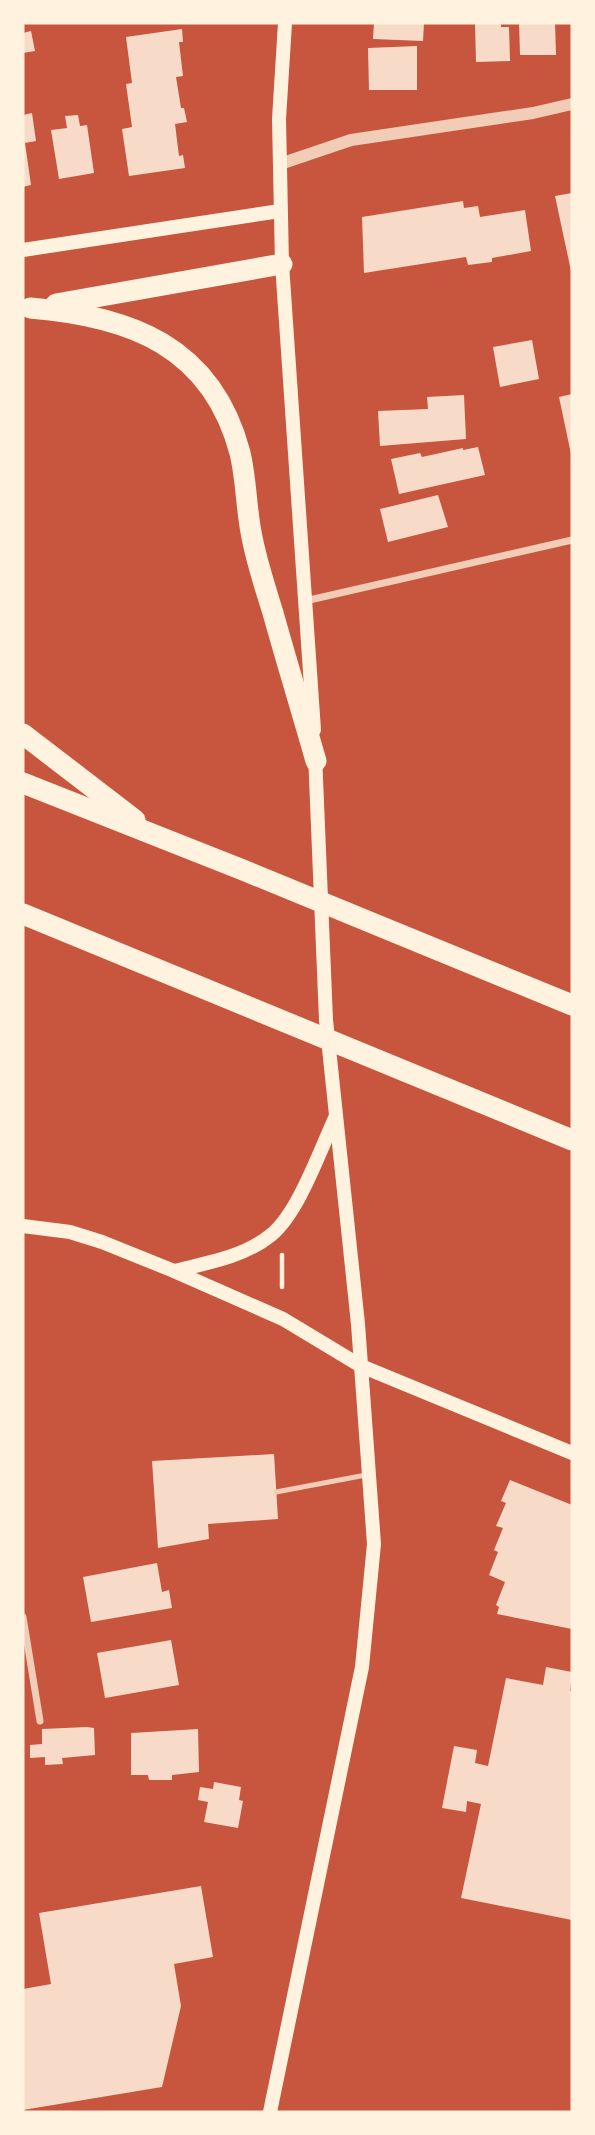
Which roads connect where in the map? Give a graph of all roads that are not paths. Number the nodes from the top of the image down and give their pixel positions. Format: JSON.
{"nodes":[{"id":1,"x":285,"y":23,"type":"edge"},
{"id":2,"x":572,"y":104,"type":"edge"},
{"id":3,"x":280,"y":164,"type":"junction"},
{"id":4,"x":280,"y":211,"type":"junction"},
{"id":5,"x":23,"y":250,"type":"edge"},
{"id":6,"x":282,"y":264,"type":"junction"},
{"id":7,"x":27,"y":309,"type":"edge"},
{"id":8,"x":572,"y":540,"type":"edge"},
{"id":9,"x":305,"y":601,"type":"junction"},
{"id":10,"x":23,"y":734,"type":"edge"},
{"id":11,"x":316,"y":761,"type":"junction"},
{"id":12,"x":23,"y":783,"type":"edge"},
{"id":13,"x":153,"y":834,"type":"junction"},
{"id":14,"x":23,"y":914,"type":"edge"},
{"id":15,"x":572,"y":1005,"type":"edge"},
{"id":16,"x":336,"y":1115,"type":"junction"},
{"id":17,"x":572,"y":1140,"type":"edge"},
{"id":18,"x":23,"y":1226,"type":"edge"},
{"id":19,"x":174,"y":1271,"type":"junction"},
{"id":20,"x":361,"y":1366,"type":"junction"},
{"id":21,"x":572,"y":1453,"type":"edge"},
{"id":22,"x":369,"y":1475,"type":"junction"},
{"id":23,"x":276,"y":1492,"type":"dead end"},
{"id":24,"x":23,"y":1617,"type":"edge"},
{"id":25,"x":40,"y":1721,"type":"dead end"},
{"id":26,"x":270,"y":2112,"type":"edge"}],
"edges":[{"from":1,"to":3,"type":"main road"},
{"from":2,"to":3,"type":"street"},
{"from":3,"to":4,"type":"main road"},
{"from":4,"to":5,"type":"main road"},
{"from":4,"to":6,"type":"main road"},
{"from":6,"to":7,"type":"highway"},
{"from":6,"to":9,"type":"main road"},
{"from":7,"to":11,"type":"highway"},
{"from":8,"to":9,"type":"street"},
{"from":9,"to":11,"type":"main road"},
{"from":10,"to":13,"type":"highway"},
{"from":11,"to":16,"type":"main road"},
{"from":12,"to":13,"type":"highway"},
{"from":13,"to":15,"type":"highway"},
{"from":14,"to":17,"type":"highway"},
{"from":16,"to":19,"type":"main road"},
{"from":16,"to":20,"type":"main road"},
{"from":18,"to":19,"type":"main road"},
{"from":19,"to":20,"type":"main road"},
{"from":20,"to":21,"type":"main road"},
{"from":20,"to":22,"type":"main road"},
{"from":22,"to":23,"type":"lane"},
{"from":22,"to":26,"type":"main road"},
{"from":24,"to":25,"type":"street"}]}
